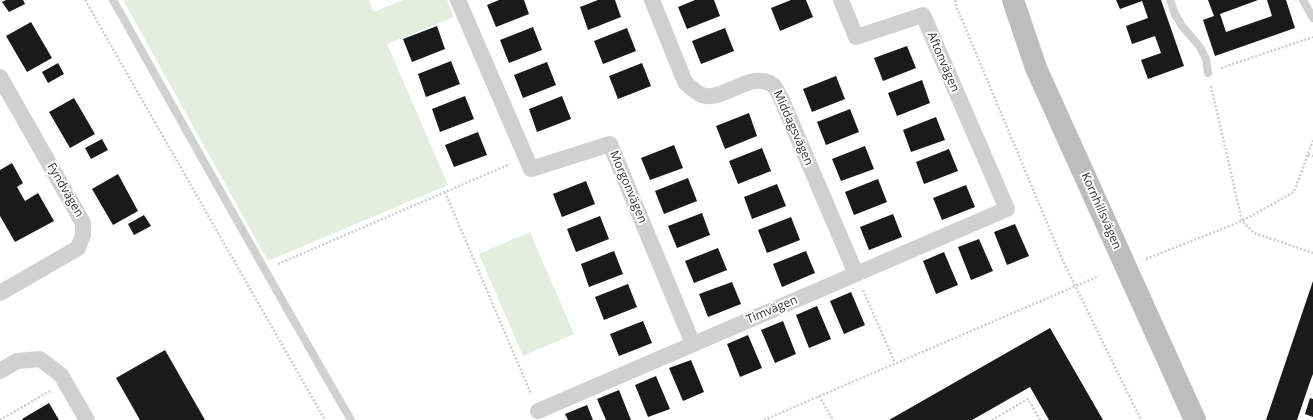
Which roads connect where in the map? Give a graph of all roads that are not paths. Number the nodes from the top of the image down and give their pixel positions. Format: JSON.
{"nodes":[{"id":1,"x":113,"y":0,"type":"edge"},
{"id":2,"x":652,"y":0,"type":"edge"},
{"id":3,"x":841,"y":0,"type":"edge"},
{"id":4,"x":1013,"y":0,"type":"edge"},
{"id":5,"x":1170,"y":0,"type":"edge"},
{"id":6,"x":1303,"y":0,"type":"edge"},
{"id":7,"x":460,"y":1,"type":"edge"},
{"id":8,"x":1313,"y":18,"type":"edge"},
{"id":9,"x":1208,"y":73,"type":"road end"},
{"id":10,"x":0,"y":77,"type":"edge"},
{"id":11,"x":1007,"y":209,"type":"joint"},
{"id":12,"x":856,"y":274,"type":"junction"},
{"id":13,"x":0,"y":293,"type":"edge"},
{"id":14,"x":693,"y":344,"type":"junction"},
{"id":15,"x":0,"y":371,"type":"edge"},
{"id":16,"x":538,"y":411,"type":"road end"},
{"id":17,"x":87,"y":420,"type":"edge"},
{"id":18,"x":351,"y":420,"type":"edge"},
{"id":19,"x":1195,"y":420,"type":"edge"}],
"edges":[{"from":1,"to":18,"type":"lane"},
{"from":2,"to":12,"type":"street","name":"Middagsvägen"},
{"from":3,"to":11,"type":"street","name":"Aftonvägen"},
{"from":4,"to":19,"type":"street","name":"Kornhillsvägen"},
{"from":5,"to":9,"type":"lane"},
{"from":6,"to":8,"type":"lane"},
{"from":7,"to":14,"type":"street","name":"Morgonvägen"},
{"from":10,"to":13,"type":"street","name":"Fyndvägen"},
{"from":11,"to":12,"type":"street","name":"Timvägen"},
{"from":12,"to":14,"type":"street","name":"Timvägen"},
{"from":14,"to":16,"type":"street","name":"Timvägen"},
{"from":15,"to":17,"type":"street"}]}
